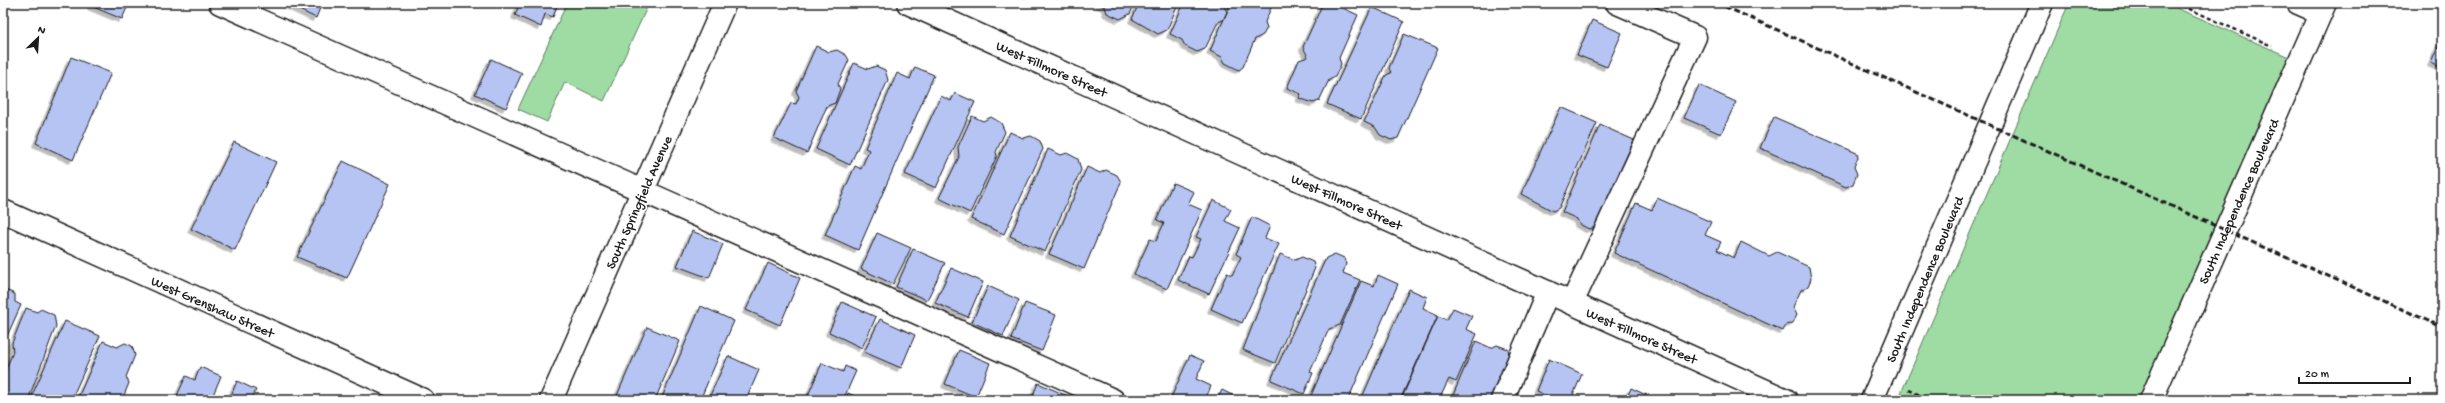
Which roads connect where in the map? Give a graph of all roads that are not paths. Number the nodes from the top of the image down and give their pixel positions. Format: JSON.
{"nodes":[{"id":1,"x":220,"y":3,"type":"edge"},
{"id":2,"x":725,"y":3,"type":"edge"},
{"id":3,"x":908,"y":3,"type":"edge"},
{"id":4,"x":1616,"y":3,"type":"edge"},
{"id":5,"x":2042,"y":3,"type":"edge"},
{"id":6,"x":2298,"y":3,"type":"edge"},
{"id":7,"x":2323,"y":8,"type":"edge"},
{"id":8,"x":643,"y":191,"type":"junction"},
{"id":9,"x":3,"y":212,"type":"edge"},
{"id":10,"x":1548,"y":292,"type":"junction"},
{"id":11,"x":1572,"y":303,"type":"junction"},
{"id":12,"x":423,"y":400,"type":"edge"},
{"id":13,"x":551,"y":400,"type":"edge"},
{"id":14,"x":1114,"y":400,"type":"edge"},
{"id":15,"x":1502,"y":400,"type":"edge"},
{"id":16,"x":1786,"y":400,"type":"edge"},
{"id":17,"x":1872,"y":400,"type":"edge"},
{"id":18,"x":2151,"y":400,"type":"edge"}],
"edges":[{"from":1,"to":8,"type":"street"},
{"from":2,"to":8,"type":"street","name":"South Springfield Avenue"},
{"from":3,"to":10,"type":"street","name":"West Fillmore Street"},
{"from":4,"to":11,"type":"street"},
{"from":5,"to":17,"type":"street","name":"South Independence Boulevard"},
{"from":6,"to":7,"type":"street"},
{"from":7,"to":18,"type":"street","name":"South Independence Boulevard"},
{"from":8,"to":13,"type":"street","name":"South Springfield Avenue"},
{"from":8,"to":14,"type":"street"},
{"from":9,"to":12,"type":"street","name":"West Grenshaw Street"},
{"from":10,"to":11,"type":"street","name":"West Fillmore Street"},
{"from":10,"to":15,"type":"street"},
{"from":11,"to":16,"type":"street","name":"West Fillmore Street"}]}
